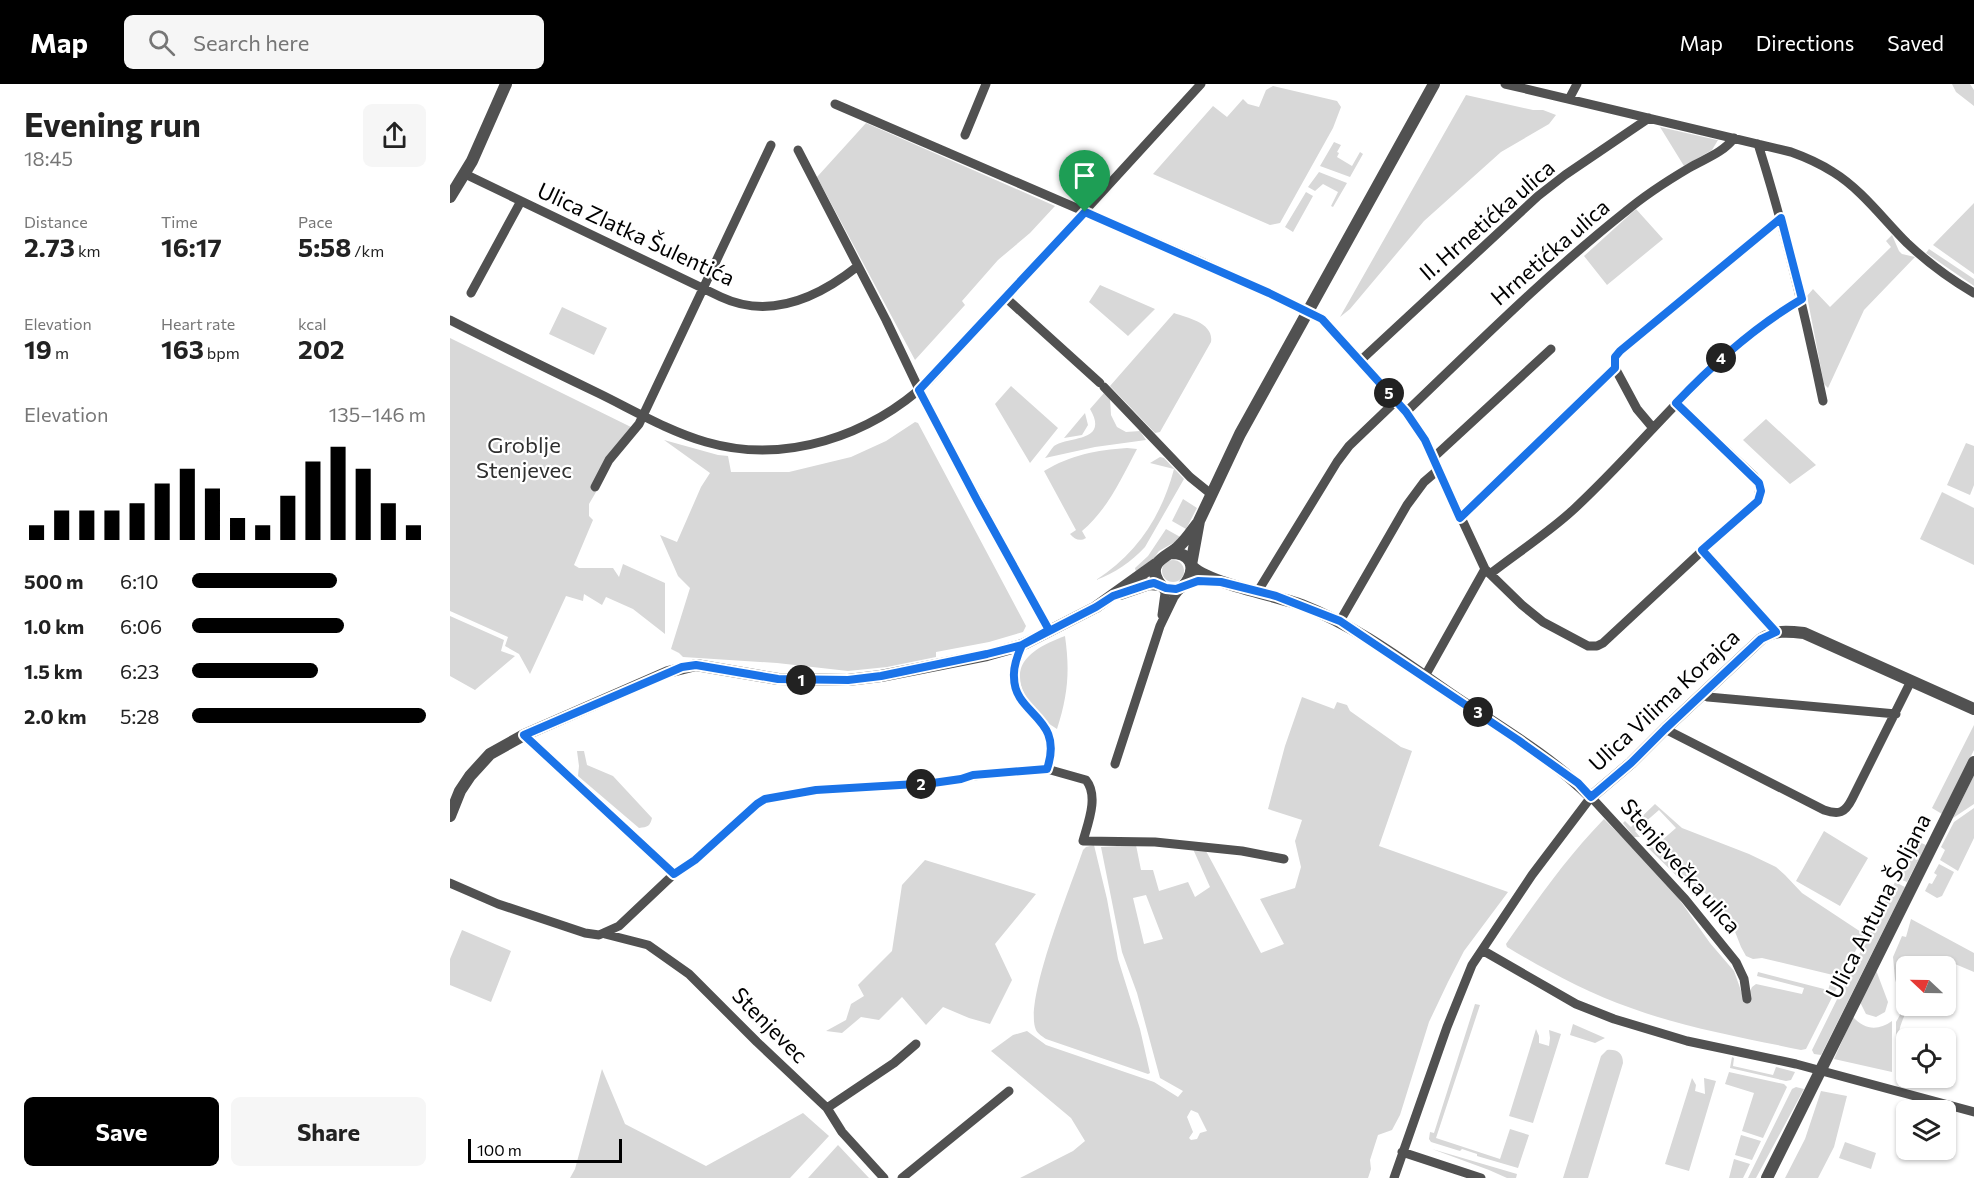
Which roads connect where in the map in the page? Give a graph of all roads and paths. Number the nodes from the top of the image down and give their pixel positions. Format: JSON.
{"nodes":[{"id":1,"x":506,"y":84,"type":"edge"},
{"id":2,"x":986,"y":84,"type":"edge"},
{"id":3,"x":1202,"y":84,"type":"edge"},
{"id":4,"x":1434,"y":84,"type":"edge"},
{"id":5,"x":1505,"y":84,"type":"edge"},
{"id":6,"x":1577,"y":84,"type":"edge"},
{"id":7,"x":1569,"y":99,"type":"junction"},
{"id":8,"x":835,"y":104,"type":"dead end"},
{"id":9,"x":1648,"y":118,"type":"junction"},
{"id":10,"x":965,"y":135,"type":"dead end"},
{"id":11,"x":1734,"y":138,"type":"junction"},
{"id":12,"x":1758,"y":144,"type":"junction"},
{"id":13,"x":771,"y":145,"type":"dead end"},
{"id":14,"x":798,"y":150,"type":"dead end"},
{"id":15,"x":465,"y":174,"type":"junction"},
{"id":16,"x":450,"y":197,"type":"edge"},
{"id":17,"x":521,"y":201,"type":"junction"},
{"id":18,"x":1085,"y":212,"type":"junction"},
{"id":19,"x":1781,"y":218,"type":"junction"},
{"id":20,"x":858,"y":266,"type":"junction"},
{"id":21,"x":703,"y":289,"type":"junction"},
{"id":22,"x":471,"y":293,"type":"dead end"},
{"id":23,"x":1974,"y":293,"type":"edge"},
{"id":24,"x":1006,"y":298,"type":"junction"},
{"id":25,"x":1802,"y":299,"type":"junction"},
{"id":26,"x":1308,"y":311,"type":"junction"},
{"id":27,"x":450,"y":321,"type":"edge"},
{"id":28,"x":1551,"y":349,"type":"dead end"},
{"id":29,"x":1360,"y":361,"type":"junction"},
{"id":30,"x":1615,"y":368,"type":"junction"},
{"id":31,"x":919,"y":390,"type":"junction"},
{"id":32,"x":1396,"y":401,"type":"junction"},
{"id":33,"x":1823,"y":401,"type":"dead end"},
{"id":34,"x":1676,"y":403,"type":"junction"},
{"id":35,"x":1406,"y":412,"type":"junction"},
{"id":36,"x":643,"y":415,"type":"junction"},
{"id":37,"x":1653,"y":428,"type":"junction"},
{"id":38,"x":1434,"y":457,"type":"junction"},
{"id":39,"x":1438,"y":470,"type":"junction"},
{"id":40,"x":595,"y":488,"type":"dead end"},
{"id":41,"x":1211,"y":494,"type":"junction"},
{"id":42,"x":1460,"y":518,"type":"junction"},
{"id":43,"x":1199,"y":521,"type":"junction"},
{"id":44,"x":1702,"y":550,"type":"junction"},
{"id":45,"x":1170,"y":553,"type":"junction"},
{"id":46,"x":1156,"y":564,"type":"junction"},
{"id":47,"x":1191,"y":565,"type":"junction"},
{"id":48,"x":1487,"y":572,"type":"junction"},
{"id":49,"x":1221,"y":582,"type":"junction"},
{"id":50,"x":1162,"y":585,"type":"junction"},
{"id":51,"x":1184,"y":586,"type":"junction"},
{"id":52,"x":1258,"y":591,"type":"junction"},
{"id":53,"x":1113,"y":596,"type":"junction"},
{"id":54,"x":1340,"y":621,"type":"junction"},
{"id":55,"x":1160,"y":626,"type":"junction"},
{"id":56,"x":1049,"y":630,"type":"junction"},
{"id":57,"x":1776,"y":632,"type":"junction"},
{"id":58,"x":1022,"y":645,"type":"junction"},
{"id":59,"x":1425,"y":676,"type":"junction"},
{"id":60,"x":1911,"y":681,"type":"junction"},
{"id":61,"x":1701,"y":694,"type":"junction"},
{"id":62,"x":1974,"y":709,"type":"edge"},
{"id":63,"x":1896,"y":714,"type":"junction"},
{"id":64,"x":1665,"y":729,"type":"junction"},
{"id":65,"x":524,"y":735,"type":"junction"},
{"id":66,"x":1974,"y":762,"type":"edge"},
{"id":67,"x":1115,"y":764,"type":"dead end"},
{"id":68,"x":1047,"y":769,"type":"junction"},
{"id":69,"x":1591,"y":797,"type":"junction"},
{"id":70,"x":450,"y":816,"type":"edge"},
{"id":71,"x":1284,"y":859,"type":"dead end"},
{"id":72,"x":674,"y":874,"type":"junction"},
{"id":73,"x":450,"y":883,"type":"edge"},
{"id":74,"x":604,"y":934,"type":"junction"},
{"id":75,"x":1482,"y":950,"type":"junction"},
{"id":76,"x":1747,"y":999,"type":"dead end"},
{"id":77,"x":916,"y":1044,"type":"dead end"},
{"id":78,"x":1820,"y":1070,"type":"junction"},
{"id":79,"x":1009,"y":1091,"type":"dead end"},
{"id":80,"x":827,"y":1108,"type":"junction"},
{"id":81,"x":1974,"y":1112,"type":"edge"},
{"id":82,"x":1402,"y":1152,"type":"junction"},
{"id":83,"x":884,"y":1178,"type":"edge"},
{"id":84,"x":902,"y":1178,"type":"edge"},
{"id":85,"x":1394,"y":1178,"type":"edge"},
{"id":86,"x":1481,"y":1178,"type":"edge"},
{"id":87,"x":1767,"y":1178,"type":"edge"}],
"edges":[{"from":1,"to":15,"type":"street"},
{"from":2,"to":10,"type":"street"},
{"from":3,"to":18,"type":"street"},
{"from":4,"to":26,"type":"street"},
{"from":5,"to":7,"type":"street"},
{"from":6,"to":7,"type":"street"},
{"from":7,"to":9,"type":"street"},
{"from":8,"to":18,"type":"street"},
{"from":9,"to":11,"type":"street"},
{"from":9,"to":29,"type":"street","name":"II. Hrnetićka ulica"},
{"from":11,"to":12,"type":"street"},
{"from":11,"to":35,"type":"street","name":"Hrnetićka ulica"},
{"from":12,"to":19,"type":"street"},
{"from":12,"to":23,"type":"street"},
{"from":13,"to":21,"type":"street"},
{"from":14,"to":20,"type":"street"},
{"from":15,"to":16,"type":"street"},
{"from":15,"to":17,"type":"street","name":"Ulica Zlatka Šulentića"},
{"from":17,"to":21,"type":"street","name":"Ulica Zlatka Šulentića"},
{"from":17,"to":22,"type":"street"},
{"from":18,"to":24,"type":"street"},
{"from":18,"to":26,"type":"street"},
{"from":19,"to":25,"type":"street"},
{"from":19,"to":30,"type":"street"},
{"from":20,"to":21,"type":"street","name":"Ulica Zlatka Šulentića"},
{"from":20,"to":31,"type":"street"},
{"from":21,"to":36,"type":"street"},
{"from":24,"to":31,"type":"street"},
{"from":24,"to":41,"type":"street"},
{"from":25,"to":33,"type":"street"},
{"from":25,"to":34,"type":"street"},
{"from":26,"to":29,"type":"street"},
{"from":26,"to":41,"type":"street"},
{"from":27,"to":36,"type":"street"},
{"from":28,"to":38,"type":"street"},
{"from":29,"to":32,"type":"street"},
{"from":30,"to":37,"type":"street"},
{"from":30,"to":42,"type":"street"},
{"from":31,"to":36,"type":"street"},
{"from":31,"to":56,"type":"street"},
{"from":32,"to":35,"type":"street"},
{"from":32,"to":52,"type":"street"},
{"from":34,"to":37,"type":"street"},
{"from":34,"to":44,"type":"street"},
{"from":35,"to":38,"type":"street"},
{"from":36,"to":40,"type":"street"},
{"from":37,"to":48,"type":"street"},
{"from":38,"to":39,"type":"street"},
{"from":39,"to":42,"type":"street"},
{"from":39,"to":54,"type":"street"},
{"from":41,"to":43,"type":"street"},
{"from":42,"to":48,"type":"street"},
{"from":43,"to":45,"type":"street"},
{"from":43,"to":47,"type":"street"},
{"from":44,"to":48,"type":"street"},
{"from":44,"to":57,"type":"street"},
{"from":45,"to":46,"type":"street"},
{"from":45,"to":47,"type":"street"},
{"from":46,"to":50,"type":"street"},
{"from":46,"to":53,"type":"street"},
{"from":47,"to":49,"type":"street","name":"Stenjevečka ulica"},
{"from":47,"to":51,"type":"street"},
{"from":48,"to":59,"type":"street"},
{"from":49,"to":51,"type":"street","name":"Stenjevečka ulica"},
{"from":49,"to":52,"type":"street","name":"Stenjevečka ulica"},
{"from":50,"to":51,"type":"street"},
{"from":50,"to":53,"type":"street"},
{"from":50,"to":55,"type":"street"},
{"from":51,"to":55,"type":"street"},
{"from":52,"to":54,"type":"street","name":"Stenjevečka ulica"},
{"from":53,"to":56,"type":"street"},
{"from":54,"to":59,"type":"street","name":"Stenjevečka ulica"},
{"from":55,"to":67,"type":"street"},
{"from":56,"to":58,"type":"street"},
{"from":57,"to":60,"type":"street","name":"Ulica Vilima Korajca"},
{"from":57,"to":61,"type":"street","name":"Ulica Vilima Korajca"},
{"from":58,"to":65,"type":"street"},
{"from":58,"to":68,"type":"street"},
{"from":59,"to":69,"type":"street","name":"Stenjevečka ulica"},
{"from":60,"to":62,"type":"street","name":"Ulica Vilima Korajca"},
{"from":60,"to":63,"type":"street"},
{"from":61,"to":63,"type":"street"},
{"from":61,"to":64,"type":"street","name":"Ulica Vilima Korajca"},
{"from":63,"to":64,"type":"street"},
{"from":64,"to":69,"type":"street","name":"Ulica Vilima Korajca"},
{"from":65,"to":70,"type":"street"},
{"from":65,"to":72,"type":"street"},
{"from":66,"to":78,"type":"street","name":"Ulica Antuna Šoljana"},
{"from":68,"to":71,"type":"street"},
{"from":68,"to":72,"type":"street"},
{"from":69,"to":75,"type":"street","name":"Ulica Vilima Korajca"},
{"from":69,"to":76,"type":"street","name":"Stenjevečka ulica"},
{"from":72,"to":74,"type":"street"},
{"from":73,"to":74,"type":"street","name":"Stenjevec"},
{"from":74,"to":80,"type":"street","name":"Stenjevec"},
{"from":75,"to":78,"type":"street"},
{"from":75,"to":82,"type":"street","name":"Ulica Vilima Korajca"},
{"from":77,"to":80,"type":"street"},
{"from":78,"to":81,"type":"street"},
{"from":78,"to":87,"type":"street","name":"Ulica Antuna Šoljana"},
{"from":79,"to":84,"type":"street"},
{"from":80,"to":83,"type":"street","name":"Stenjevec"},
{"from":82,"to":85,"type":"street","name":"Ulica Vilima Korajca"},
{"from":82,"to":86,"type":"street"}]}
